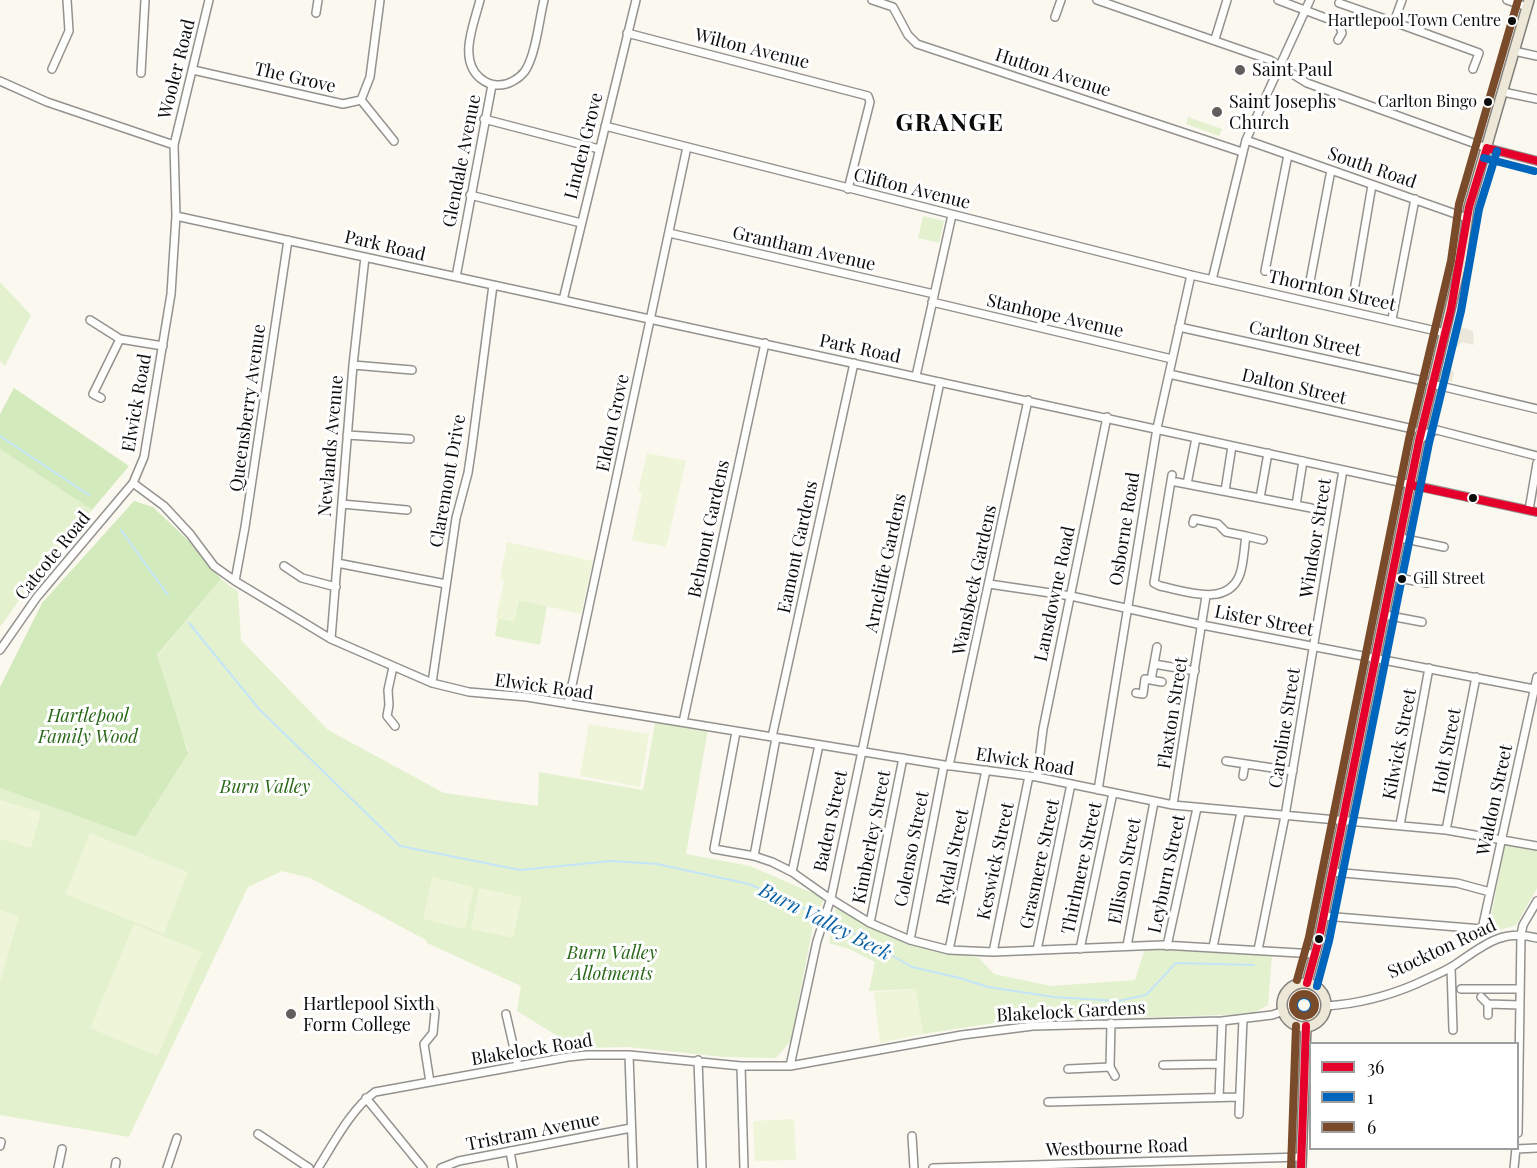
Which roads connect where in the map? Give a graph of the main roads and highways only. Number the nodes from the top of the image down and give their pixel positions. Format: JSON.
{"nodes":[{"id":1,"x":1528,"y":4,"type":"edge"},
{"id":2,"x":1307,"y":983,"type":"junction"},
{"id":3,"x":1306,"y":1026,"type":"junction"},
{"id":4,"x":1301,"y":1168,"type":"edge"}],
"edges":[{"from":1,"to":2,"type":"main road"},
{"from":2,"to":3,"type":"main road"},
{"from":2,"to":3,"type":"main road"},
{"from":3,"to":4,"type":"main road"}]}
